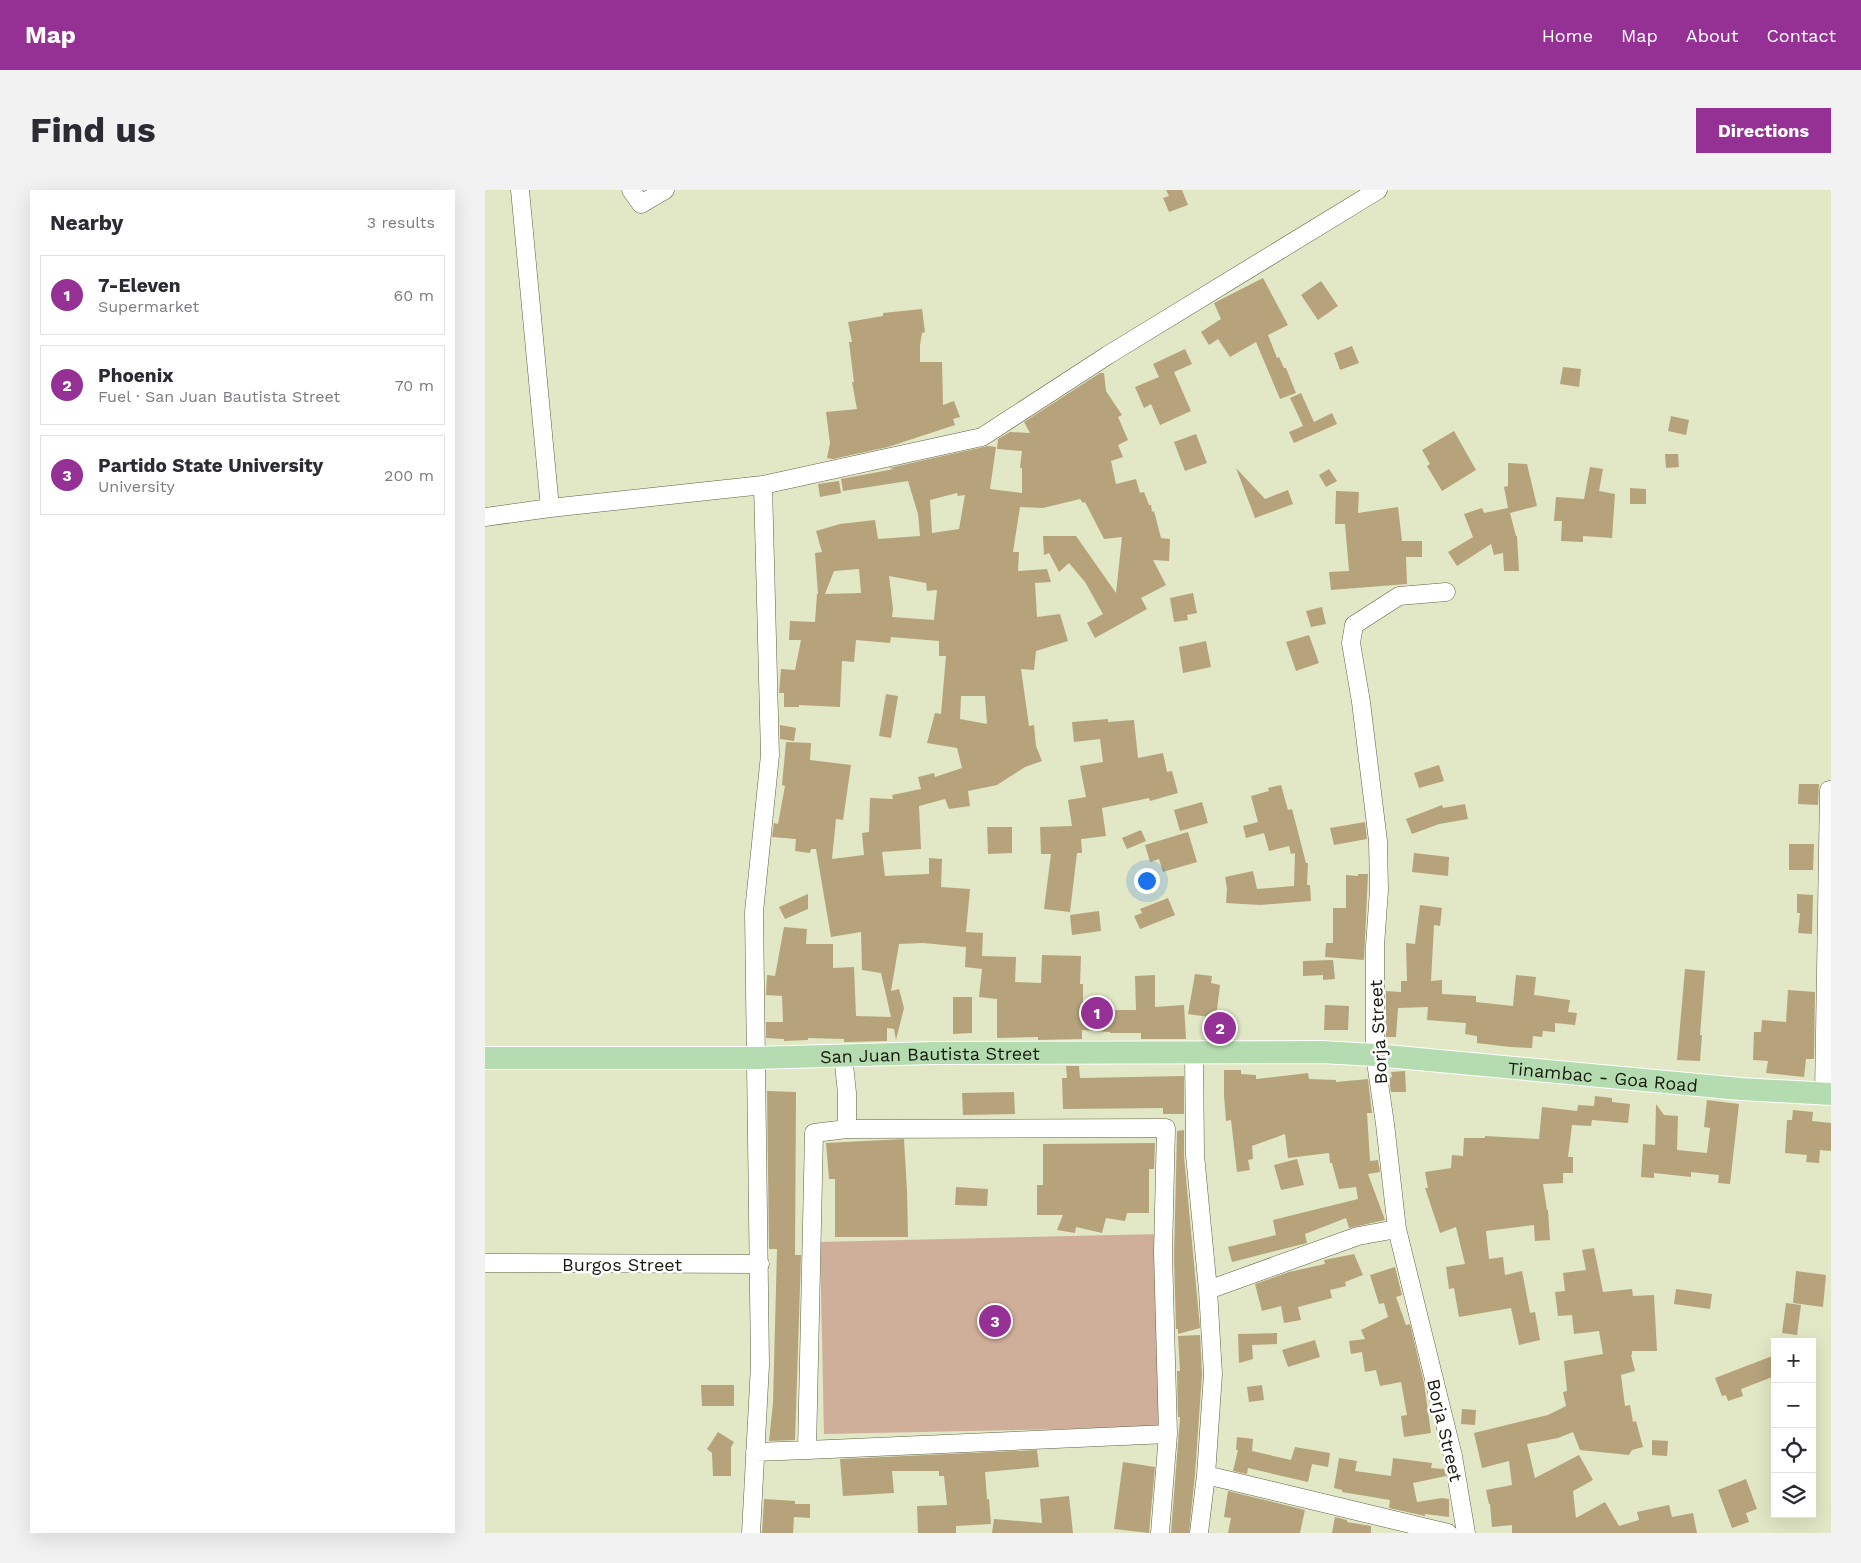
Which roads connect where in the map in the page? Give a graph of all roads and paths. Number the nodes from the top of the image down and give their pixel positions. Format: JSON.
{"nodes":[{"id":1,"x":520,"y":190,"type":"edge"},
{"id":2,"x":631,"y":190,"type":"edge"},
{"id":3,"x":665,"y":190,"type":"edge"},
{"id":4,"x":1378,"y":190,"type":"edge"},
{"id":5,"x":763,"y":485,"type":"junction"},
{"id":6,"x":550,"y":508,"type":"junction"},
{"id":7,"x":485,"y":517,"type":"edge"},
{"id":8,"x":1446,"y":592,"type":"dead end"},
{"id":9,"x":1829,"y":790,"type":"dead end"},
{"id":10,"x":1194,"y":1052,"type":"junction"},
{"id":11,"x":843,"y":1055,"type":"junction"},
{"id":12,"x":1375,"y":1056,"type":"junction"},
{"id":13,"x":485,"y":1058,"type":"edge"},
{"id":14,"x":755,"y":1058,"type":"junction"},
{"id":15,"x":1827,"y":1094,"type":"edge"},
{"id":16,"x":847,"y":1129,"type":"junction"},
{"id":17,"x":1397,"y":1229,"type":"junction"},
{"id":18,"x":485,"y":1263,"type":"edge"},
{"id":19,"x":760,"y":1264,"type":"junction"},
{"id":20,"x":1208,"y":1290,"type":"junction"},
{"id":21,"x":1168,"y":1434,"type":"junction"},
{"id":22,"x":807,"y":1450,"type":"junction"},
{"id":23,"x":755,"y":1452,"type":"junction"},
{"id":24,"x":1206,"y":1475,"type":"junction"},
{"id":25,"x":751,"y":1533,"type":"edge"},
{"id":26,"x":1160,"y":1533,"type":"edge"},
{"id":27,"x":1199,"y":1533,"type":"edge"},
{"id":28,"x":1448,"y":1533,"type":"edge"},
{"id":29,"x":1466,"y":1533,"type":"edge"}],
"edges":[{"from":1,"to":6,"type":"street"},
{"from":2,"to":3,"type":"street"},
{"from":4,"to":5,"type":"street"},
{"from":5,"to":6,"type":"street"},
{"from":5,"to":14,"type":"street"},
{"from":6,"to":7,"type":"street"},
{"from":8,"to":12,"type":"street","name":"Borja Street"},
{"from":9,"to":15,"type":"street"},
{"from":10,"to":11,"type":"main road","name":"San Juan Bautista Street"},
{"from":10,"to":12,"type":"main road","name":"San Juan Bautista Street"},
{"from":10,"to":20,"type":"street"},
{"from":11,"to":14,"type":"main road","name":"San Juan Bautista Street"},
{"from":11,"to":16,"type":"street"},
{"from":12,"to":15,"type":"main road","name":"Tinambac - Goa Road"},
{"from":12,"to":17,"type":"street","name":"Borja Street"},
{"from":13,"to":14,"type":"main road","name":"San Juan Bautista Street"},
{"from":14,"to":19,"type":"street"},
{"from":16,"to":21,"type":"street"},
{"from":16,"to":22,"type":"street"},
{"from":17,"to":20,"type":"street"},
{"from":17,"to":29,"type":"street","name":"Borja Street"},
{"from":18,"to":19,"type":"street","name":"Burgos Street"},
{"from":19,"to":23,"type":"street"},
{"from":20,"to":24,"type":"street"},
{"from":21,"to":22,"type":"street"},
{"from":21,"to":26,"type":"street"},
{"from":22,"to":23,"type":"street"},
{"from":23,"to":25,"type":"street"},
{"from":24,"to":27,"type":"street"},
{"from":24,"to":28,"type":"street"}]}
